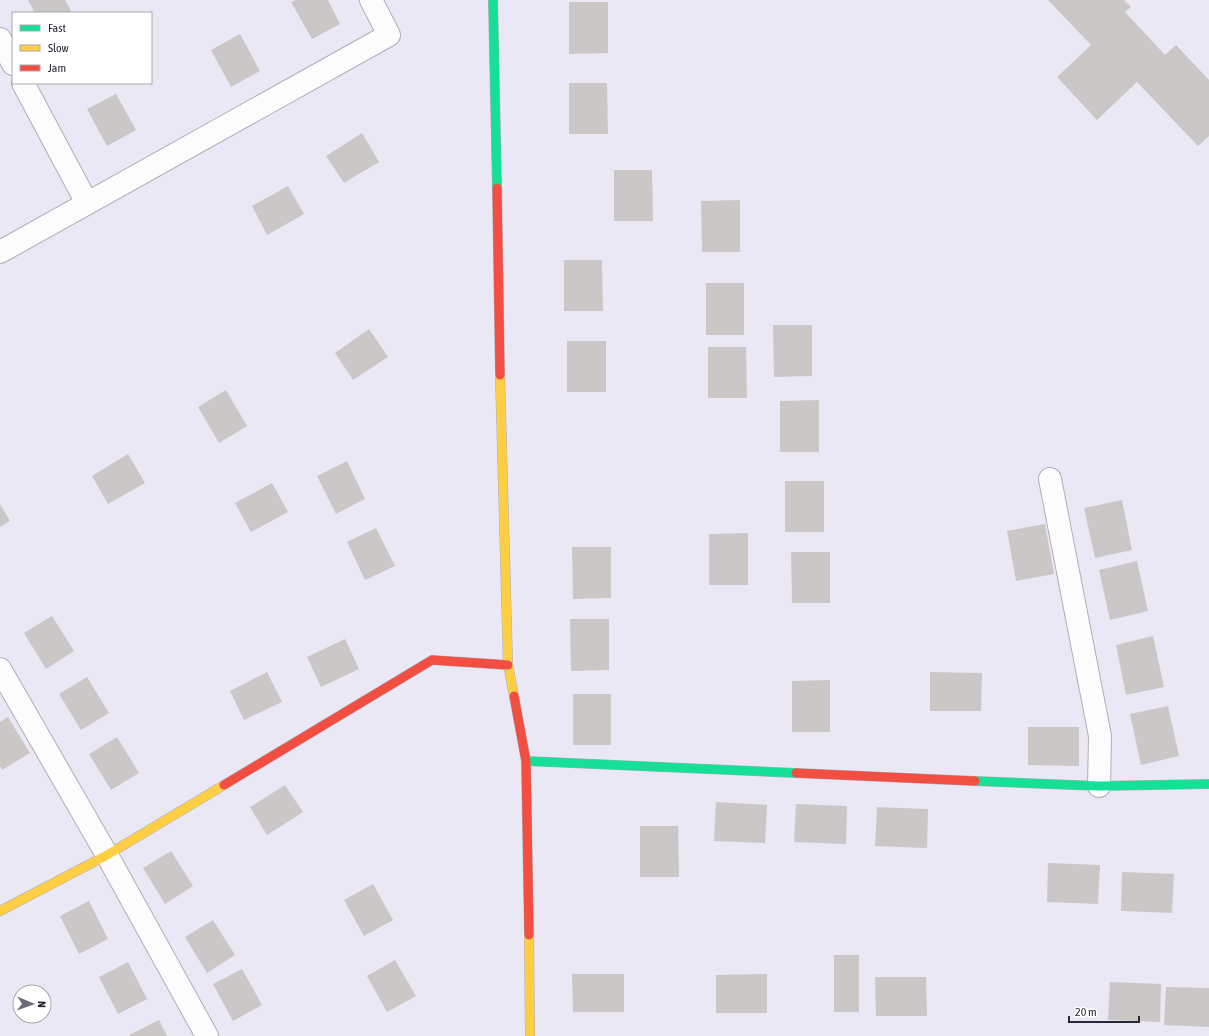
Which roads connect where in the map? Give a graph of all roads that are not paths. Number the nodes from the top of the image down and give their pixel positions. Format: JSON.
{"nodes":[{"id":1,"x":371,"y":0,"type":"edge"},
{"id":2,"x":493,"y":0,"type":"edge"},
{"id":3,"x":0,"y":39,"type":"edge"},
{"id":4,"x":12,"y":62,"type":"edge"},
{"id":5,"x":24,"y":84,"type":"edge"},
{"id":6,"x":87,"y":203,"type":"junction"},
{"id":7,"x":0,"y":252,"type":"edge"},
{"id":8,"x":1050,"y":479,"type":"dead end"},
{"id":9,"x":508,"y":665,"type":"junction"},
{"id":10,"x":0,"y":669,"type":"edge"},
{"id":11,"x":526,"y":761,"type":"junction"},
{"id":12,"x":1209,"y":784,"type":"edge"},
{"id":13,"x":1099,"y":786,"type":"junction"},
{"id":14,"x":107,"y":855,"type":"junction"},
{"id":15,"x":0,"y":911,"type":"edge"},
{"id":16,"x":208,"y":1036,"type":"edge"},
{"id":17,"x":530,"y":1036,"type":"edge"}],
"edges":[{"from":1,"to":6,"type":"street"},
{"from":2,"to":9,"type":"street"},
{"from":3,"to":4,"type":"street"},
{"from":5,"to":6,"type":"street"},
{"from":6,"to":7,"type":"street"},
{"from":8,"to":13,"type":"street"},
{"from":9,"to":11,"type":"street"},
{"from":9,"to":14,"type":"street"},
{"from":10,"to":14,"type":"street"},
{"from":11,"to":13,"type":"street"},
{"from":11,"to":17,"type":"street"},
{"from":12,"to":13,"type":"street"},
{"from":14,"to":15,"type":"street"},
{"from":14,"to":16,"type":"street"}]}
